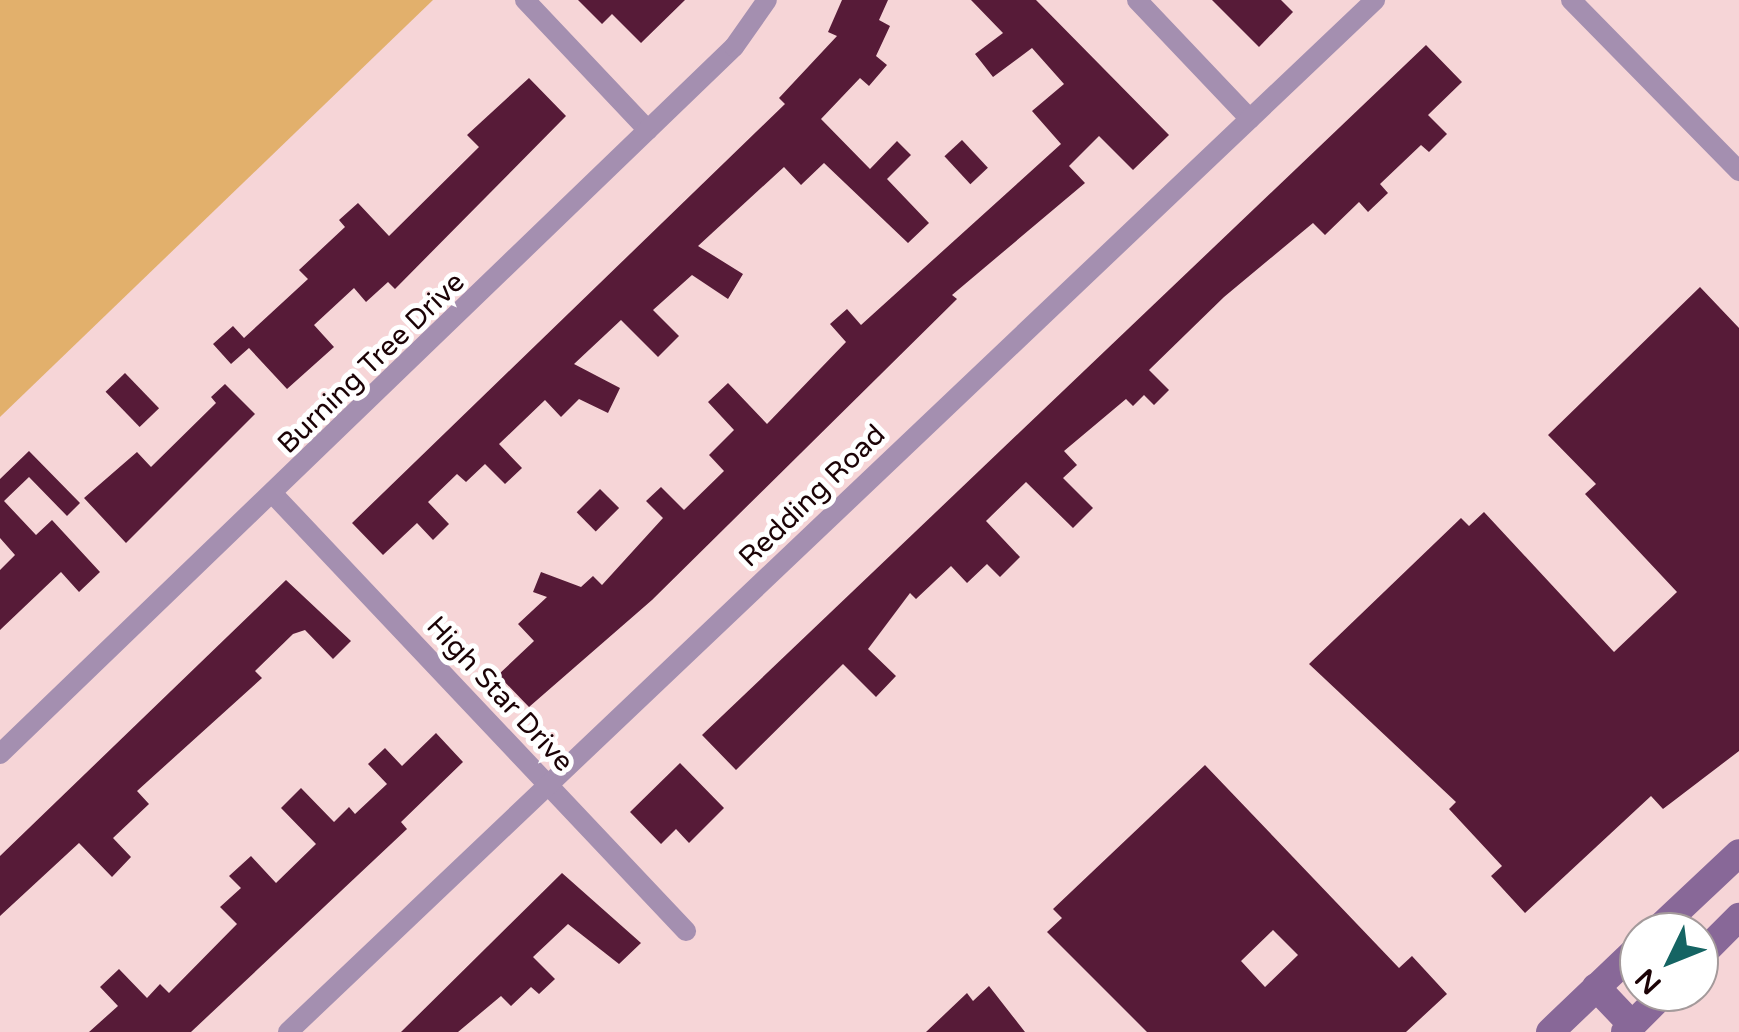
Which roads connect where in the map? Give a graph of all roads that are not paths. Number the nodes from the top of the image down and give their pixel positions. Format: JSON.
{"nodes":[{"id":1,"x":525,"y":0,"type":"edge"},
{"id":2,"x":767,"y":0,"type":"edge"},
{"id":3,"x":1137,"y":0,"type":"edge"},
{"id":4,"x":1375,"y":0,"type":"edge"},
{"id":5,"x":1571,"y":0,"type":"edge"},
{"id":6,"x":1250,"y":119,"type":"junction"},
{"id":7,"x":648,"y":130,"type":"junction"},
{"id":8,"x":1739,"y":171,"type":"edge"},
{"id":9,"x":274,"y":496,"type":"junction"},
{"id":10,"x":0,"y":754,"type":"edge"},
{"id":11,"x":548,"y":784,"type":"junction"},
{"id":12,"x":1739,"y":852,"type":"edge"},
{"id":13,"x":1677,"y":912,"type":"edge"},
{"id":14,"x":1739,"y":916,"type":"edge"},
{"id":15,"x":686,"y":931,"type":"dead end"},
{"id":16,"x":1719,"y":936,"type":"edge"},
{"id":17,"x":1619,"y":966,"type":"edge"},
{"id":18,"x":1596,"y":988,"type":"junction"},
{"id":19,"x":1629,"y":1028,"type":"edge"},
{"id":20,"x":288,"y":1032,"type":"edge"},
{"id":21,"x":1550,"y":1032,"type":"edge"}],
"edges":[{"from":1,"to":7,"type":"street"},
{"from":2,"to":7,"type":"street","name":"Burning Tree Drive"},
{"from":3,"to":6,"type":"street"},
{"from":4,"to":6,"type":"street","name":"Redding Road"},
{"from":5,"to":8,"type":"street"},
{"from":6,"to":11,"type":"street","name":"Redding Road"},
{"from":7,"to":9,"type":"street","name":"Burning Tree Drive"},
{"from":9,"to":10,"type":"street","name":"Burning Tree Drive"},
{"from":9,"to":11,"type":"street","name":"High Star Drive"},
{"from":11,"to":15,"type":"street","name":"High Star Drive"},
{"from":11,"to":20,"type":"street","name":"Redding Road"},
{"from":12,"to":13,"type":"main road"},
{"from":14,"to":16,"type":"main road"},
{"from":17,"to":18,"type":"main road"},
{"from":18,"to":19,"type":"main road"},
{"from":18,"to":21,"type":"main road"}]}
